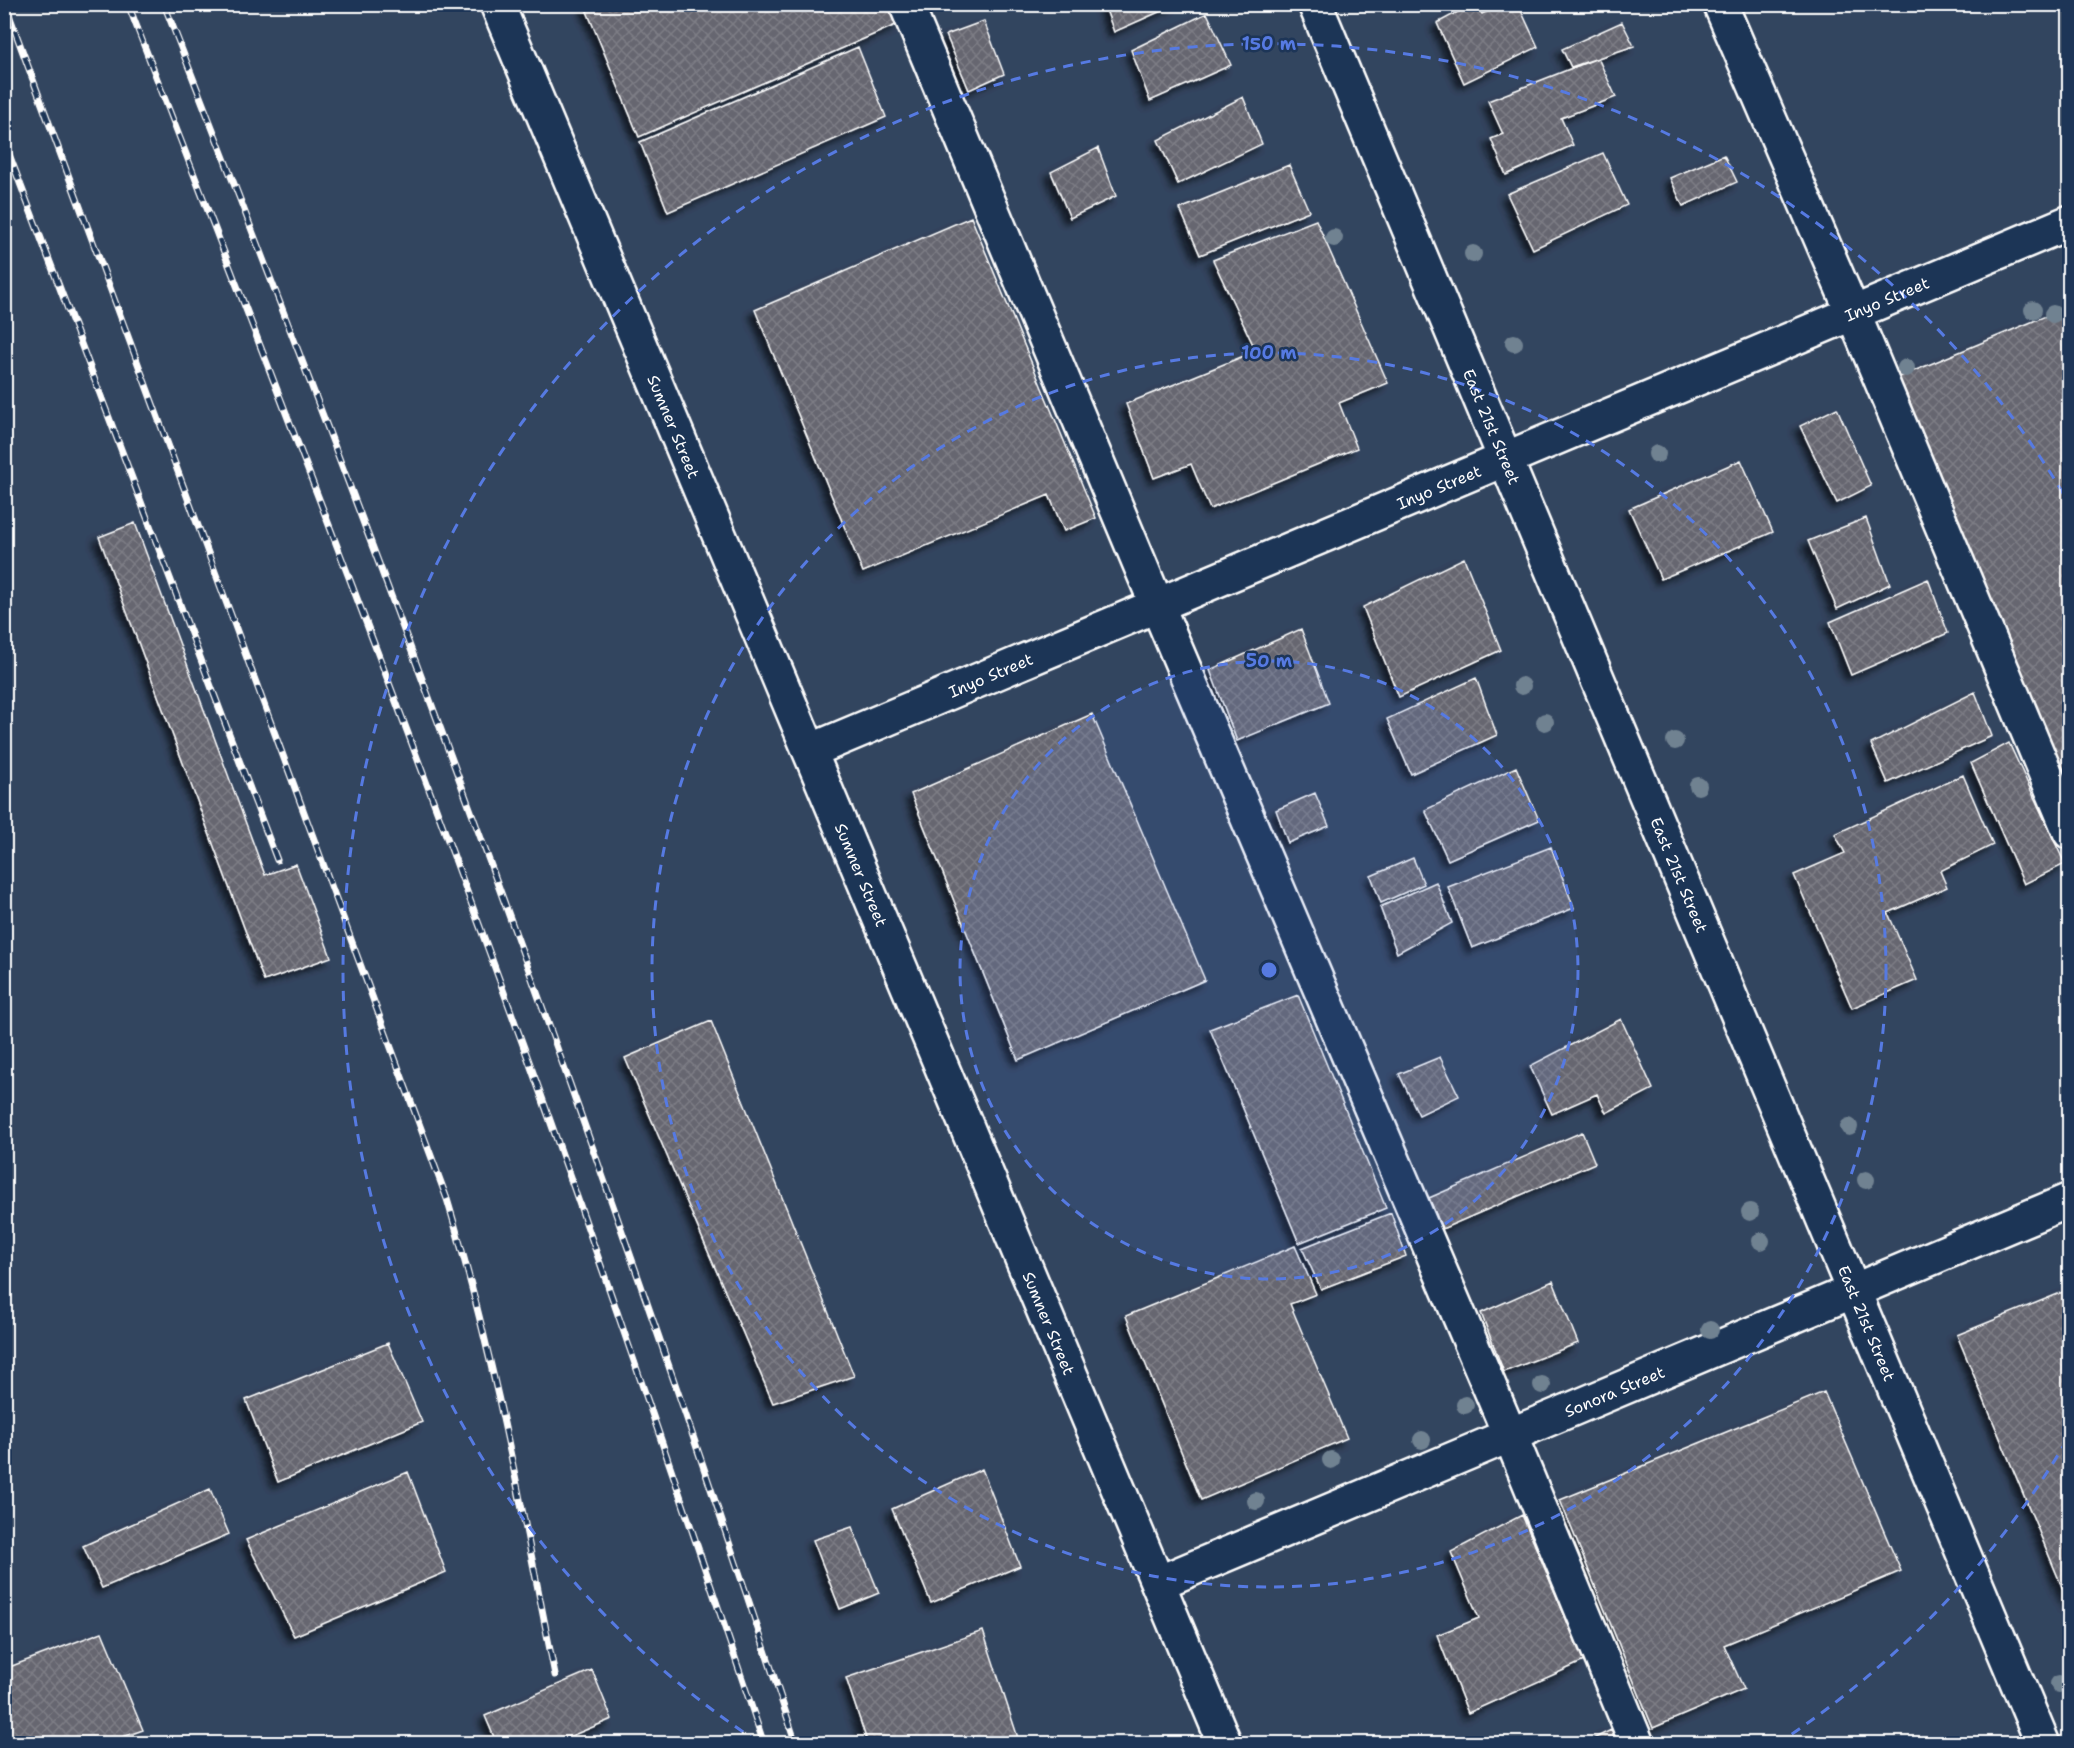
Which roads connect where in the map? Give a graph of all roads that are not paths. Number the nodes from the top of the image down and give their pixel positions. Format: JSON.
{"nodes":[{"id":1,"x":497,"y":4,"type":"edge"},
{"id":2,"x":906,"y":4,"type":"edge"},
{"id":3,"x":1315,"y":4,"type":"edge"},
{"id":4,"x":1720,"y":4,"type":"edge"},
{"id":5,"x":2070,"y":222,"type":"edge"},
{"id":6,"x":1853,"y":313,"type":"junction"},
{"id":7,"x":1505,"y":459,"type":"junction"},
{"id":8,"x":1157,"y":605,"type":"junction"},
{"id":9,"x":810,"y":751,"type":"junction"},
{"id":10,"x":2070,"y":832,"type":"edge"},
{"id":11,"x":2070,"y":1200,"type":"edge"},
{"id":12,"x":1853,"y":1291,"type":"junction"},
{"id":13,"x":1510,"y":1435,"type":"junction"},
{"id":14,"x":1158,"y":1583,"type":"junction"},
{"id":15,"x":1225,"y":1743,"type":"edge"},
{"id":16,"x":1638,"y":1743,"type":"edge"},
{"id":17,"x":2043,"y":1743,"type":"edge"}],
"edges":[{"from":1,"to":9,"type":"street","name":"Sumner Street"},
{"from":2,"to":8,"type":"street"},
{"from":3,"to":7,"type":"street","name":"East 21st Street"},
{"from":4,"to":6,"type":"street"},
{"from":5,"to":6,"type":"street","name":"Inyo Street"},
{"from":6,"to":7,"type":"street","name":"Inyo Street"},
{"from":6,"to":10,"type":"street"},
{"from":7,"to":8,"type":"street","name":"Inyo Street"},
{"from":7,"to":12,"type":"street","name":"East 21st Street"},
{"from":8,"to":9,"type":"street","name":"Inyo Street"},
{"from":8,"to":13,"type":"street"},
{"from":9,"to":14,"type":"street","name":"Sumner Street"},
{"from":11,"to":12,"type":"street","name":"Sonora Street"},
{"from":12,"to":13,"type":"street","name":"Sonora Street"},
{"from":12,"to":17,"type":"street","name":"East 21st Street"},
{"from":13,"to":14,"type":"street","name":"Sonora Street"},
{"from":13,"to":16,"type":"street"},
{"from":14,"to":15,"type":"street","name":"Sumner Street"}]}
